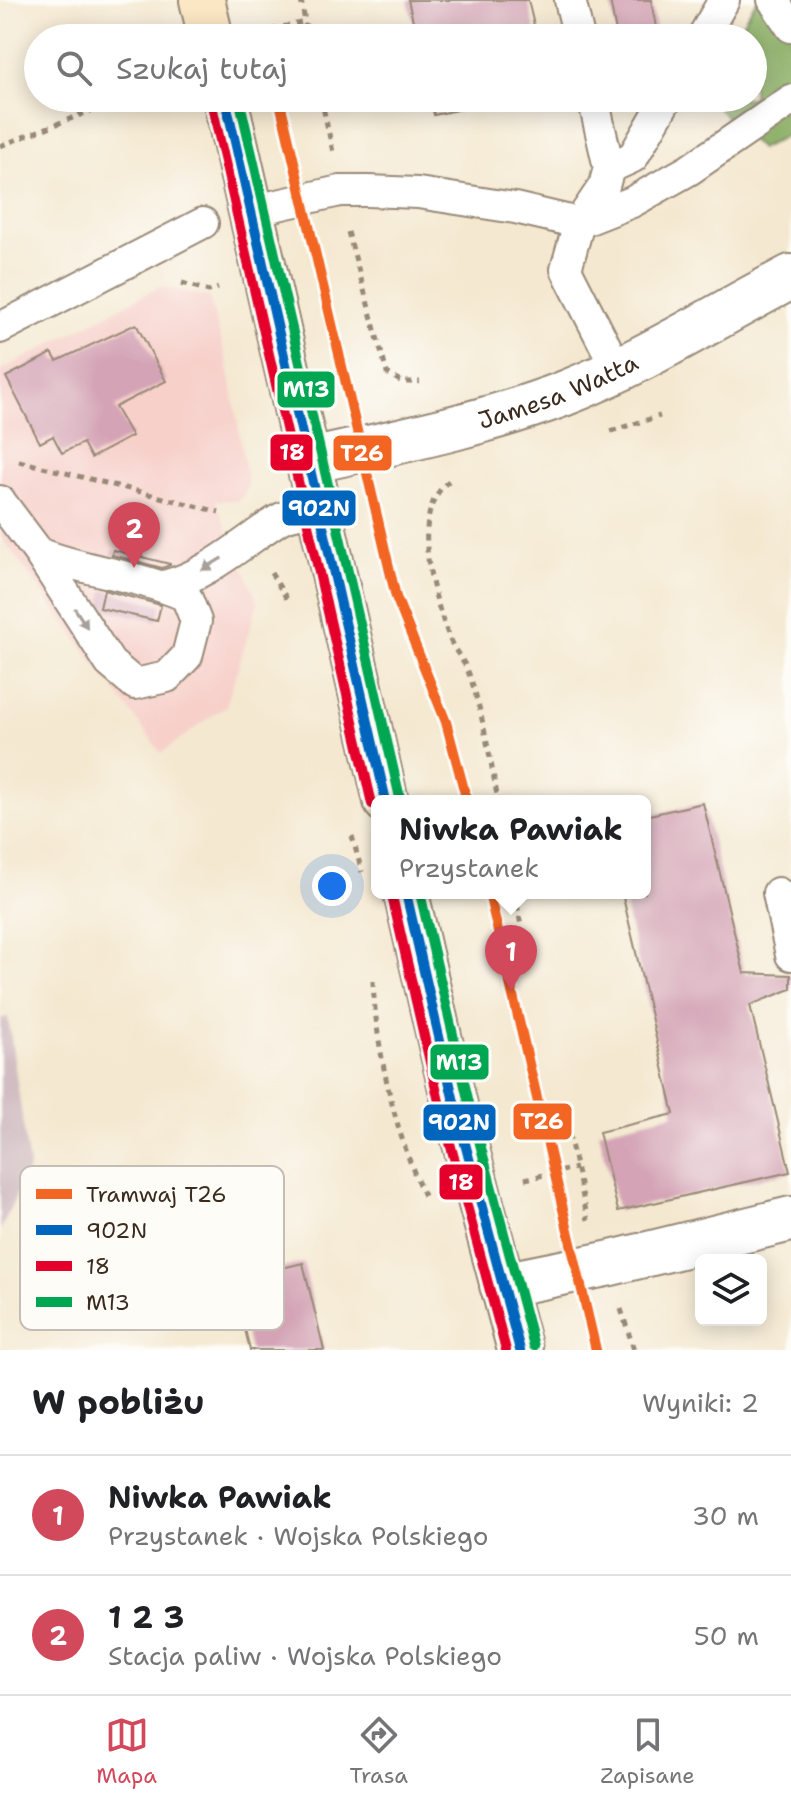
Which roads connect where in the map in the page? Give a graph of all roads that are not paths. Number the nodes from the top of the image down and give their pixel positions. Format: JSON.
{"nodes":[{"id":1,"x":202,"y":0,"type":"edge"},
{"id":2,"x":570,"y":0,"type":"edge"},
{"id":3,"x":724,"y":0,"type":"edge"},
{"id":4,"x":773,"y":0,"type":"edge"},
{"id":5,"x":208,"y":24,"type":"edge"},
{"id":6,"x":576,"y":24,"type":"edge"},
{"id":7,"x":710,"y":24,"type":"edge"},
{"id":8,"x":791,"y":27,"type":"edge"},
{"id":9,"x":791,"y":100,"type":"edge"},
{"id":10,"x":228,"y":112,"type":"edge"},
{"id":11,"x":596,"y":112,"type":"edge"},
{"id":12,"x":659,"y":112,"type":"edge"},
{"id":13,"x":609,"y":168,"type":"junction"},
{"id":14,"x":251,"y":211,"type":"junction"},
{"id":15,"x":203,"y":223,"type":"dead end"},
{"id":16,"x":579,"y":223,"type":"junction"},
{"id":17,"x":791,"y":277,"type":"edge"},
{"id":18,"x":0,"y":328,"type":"edge"},
{"id":19,"x":617,"y":369,"type":"junction"},
{"id":20,"x":310,"y":461,"type":"junction"},
{"id":21,"x":0,"y":501,"type":"edge"},
{"id":22,"x":321,"y":508,"type":"junction"},
{"id":23,"x":39,"y":553,"type":"junction"},
{"id":24,"x":164,"y":586,"type":"junction"},
{"id":25,"x":385,"y":795,"type":"edge"},
{"id":26,"x":778,"y":893,"type":"dead end"},
{"id":27,"x":407,"y":899,"type":"edge"},
{"id":28,"x":791,"y":955,"type":"edge"},
{"id":29,"x":791,"y":1219,"type":"edge"},
{"id":30,"x":502,"y":1285,"type":"junction"},
{"id":31,"x":520,"y":1350,"type":"edge"}],
"edges":[{"from":1,"to":5,"type":"main road"},
{"from":2,"to":6,"type":"lane"},
{"from":3,"to":7,"type":"lane"},
{"from":4,"to":8,"type":"lane"},
{"from":9,"to":16,"type":"lane"},
{"from":10,"to":14,"type":"main road"},
{"from":11,"to":13,"type":"lane"},
{"from":12,"to":13,"type":"lane"},
{"from":13,"to":16,"type":"lane"},
{"from":14,"to":16,"type":"lane"},
{"from":14,"to":20,"type":"main road"},
{"from":15,"to":18,"type":"lane"},
{"from":16,"to":19,"type":"lane"},
{"from":17,"to":19,"type":"street","name":"Jamesa Watta"},
{"from":19,"to":20,"type":"street","name":"Jamesa Watta"},
{"from":20,"to":22,"type":"main road"},
{"from":21,"to":23,"type":"lane"},
{"from":22,"to":24,"type":"lane","one_way":true},
{"from":22,"to":25,"type":"main road"},
{"from":23,"to":24,"type":"lane"},
{"from":23,"to":24,"type":"lane","one_way":true},
{"from":26,"to":28,"type":"lane"},
{"from":27,"to":30,"type":"main road"},
{"from":29,"to":30,"type":"street"},
{"from":30,"to":31,"type":"main road"}]}
